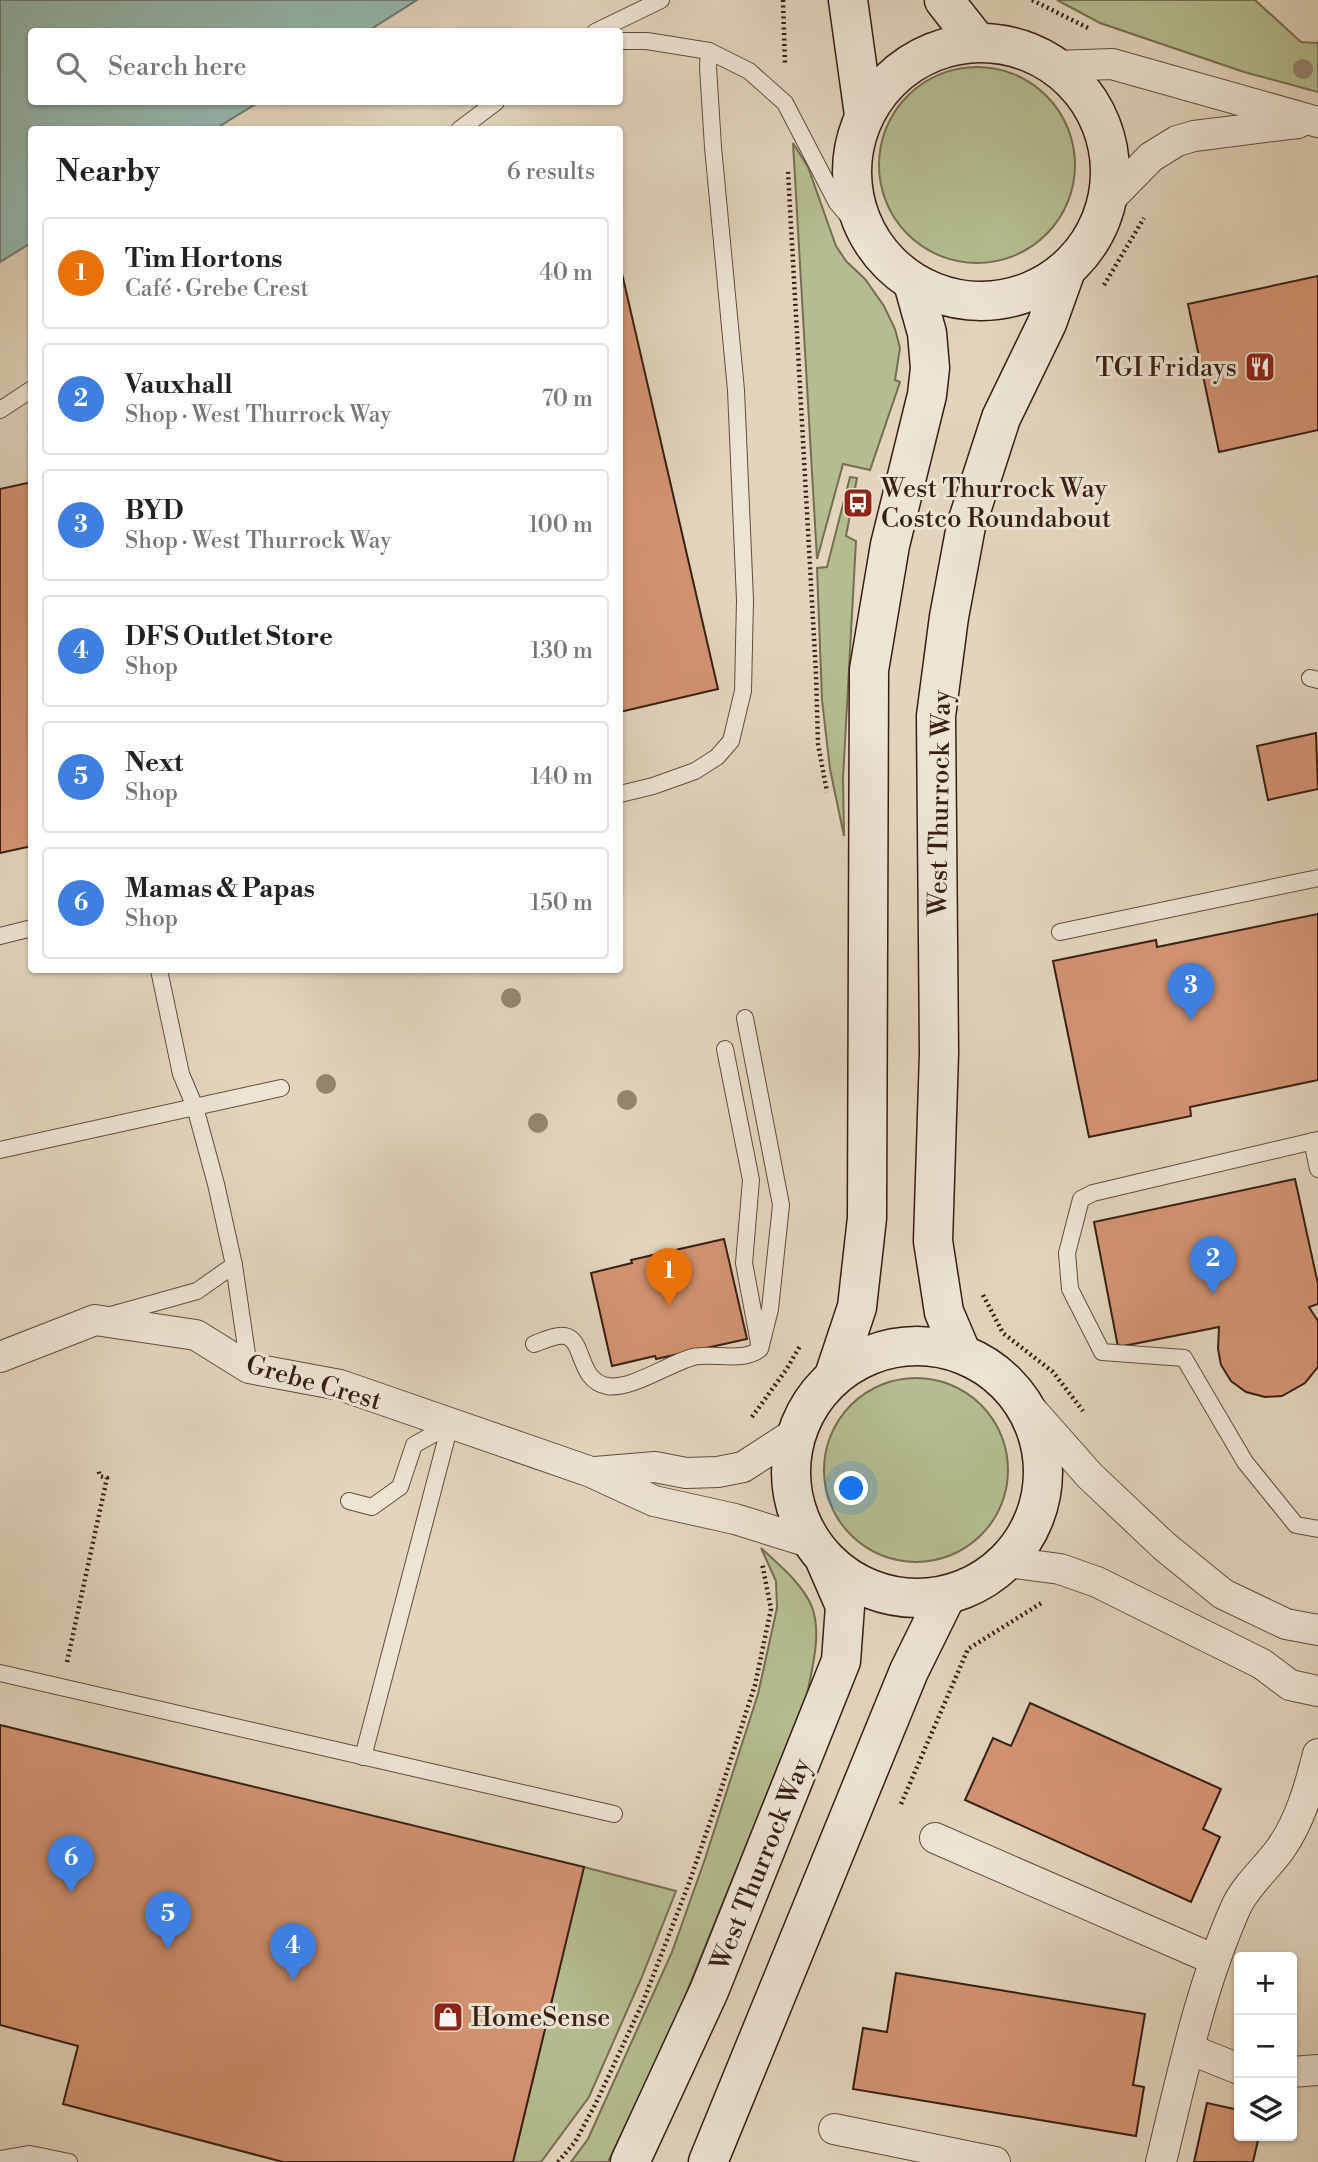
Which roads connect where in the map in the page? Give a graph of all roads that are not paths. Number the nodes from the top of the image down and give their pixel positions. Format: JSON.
{"nodes":[{"id":1,"x":661,"y":0,"type":"edge"},
{"id":2,"x":848,"y":0,"type":"edge"},
{"id":3,"x":944,"y":0,"type":"edge"},
{"id":4,"x":603,"y":28,"type":"edge"},
{"id":5,"x":623,"y":41,"type":"edge"},
{"id":6,"x":977,"y":42,"type":"junction"},
{"id":7,"x":709,"y":51,"type":"junction"},
{"id":8,"x":1056,"y":66,"type":"junction"},
{"id":9,"x":492,"y":105,"type":"edge"},
{"id":10,"x":864,"y":115,"type":"junction"},
{"id":11,"x":1315,"y":121,"type":"edge"},
{"id":12,"x":464,"y":126,"type":"edge"},
{"id":13,"x":1107,"y":202,"type":"junction"},
{"id":14,"x":872,"y":244,"type":"junction"},
{"id":15,"x":1066,"y":270,"type":"junction"},
{"id":16,"x":913,"y":283,"type":"junction"},
{"id":17,"x":28,"y":392,"type":"edge"},
{"id":18,"x":0,"y":410,"type":"edge"},
{"id":19,"x":623,"y":793,"type":"edge"},
{"id":20,"x":1318,"y":878,"type":"edge"},
{"id":21,"x":28,"y":929,"type":"edge"},
{"id":22,"x":1060,"y":932,"type":"dead end"},
{"id":23,"x":0,"y":936,"type":"edge"},
{"id":24,"x":160,"y":973,"type":"edge"},
{"id":25,"x":745,"y":1018,"type":"dead end"},
{"id":26,"x":724,"y":1049,"type":"dead end"},
{"id":27,"x":281,"y":1088,"type":"dead end"},
{"id":28,"x":195,"y":1107,"type":"junction"},
{"id":29,"x":1315,"y":1141,"type":"edge"},
{"id":30,"x":0,"y":1150,"type":"edge"},
{"id":31,"x":1318,"y":1169,"type":"edge"},
{"id":32,"x":234,"y":1265,"type":"junction"},
{"id":33,"x":95,"y":1320,"type":"junction"},
{"id":34,"x":534,"y":1344,"type":"dead end"},
{"id":35,"x":760,"y":1349,"type":"junction"},
{"id":36,"x":961,"y":1352,"type":"junction"},
{"id":37,"x":0,"y":1357,"type":"edge"},
{"id":38,"x":248,"y":1368,"type":"junction"},
{"id":39,"x":834,"y":1376,"type":"junction"},
{"id":40,"x":1021,"y":1398,"type":"junction"},
{"id":41,"x":450,"y":1425,"type":"junction"},
{"id":42,"x":797,"y":1432,"type":"junction"},
{"id":43,"x":591,"y":1472,"type":"junction"},
{"id":44,"x":349,"y":1501,"type":"dead end"},
{"id":45,"x":1318,"y":1529,"type":"edge"},
{"id":46,"x":818,"y":1551,"type":"junction"},
{"id":47,"x":1008,"y":1562,"type":"junction"},
{"id":48,"x":946,"y":1596,"type":"junction"},
{"id":49,"x":1318,"y":1630,"type":"edge"},
{"id":50,"x":0,"y":1673,"type":"edge"},
{"id":51,"x":1318,"y":1691,"type":"edge"},
{"id":52,"x":1318,"y":1754,"type":"edge"},
{"id":53,"x":363,"y":1756,"type":"junction"},
{"id":54,"x":614,"y":1814,"type":"dead end"},
{"id":55,"x":935,"y":1838,"type":"dead end"},
{"id":56,"x":1215,"y":1960,"type":"junction"},
{"id":57,"x":1189,"y":2049,"type":"junction"},
{"id":58,"x":1234,"y":2067,"type":"edge"},
{"id":59,"x":1318,"y":2070,"type":"edge"},
{"id":60,"x":1297,"y":2072,"type":"edge"},
{"id":61,"x":834,"y":2129,"type":"dead end"},
{"id":62,"x":0,"y":2159,"type":"edge"},
{"id":63,"x":69,"y":2162,"type":"edge"},
{"id":64,"x":630,"y":2162,"type":"edge"},
{"id":65,"x":708,"y":2162,"type":"edge"},
{"id":66,"x":995,"y":2162,"type":"edge"},
{"id":67,"x":1161,"y":2162,"type":"edge"}],
"edges":[{"from":1,"to":4,"type":"lane"},
{"from":2,"to":10,"type":"main road"},
{"from":3,"to":6,"type":"main road"},
{"from":5,"to":7,"type":"lane"},
{"from":6,"to":8,"type":"main road"},
{"from":6,"to":10,"type":"main road"},
{"from":7,"to":14,"type":"lane"},
{"from":7,"to":19,"type":"lane"},
{"from":8,"to":11,"type":"street"},
{"from":8,"to":13,"type":"main road"},
{"from":9,"to":12,"type":"lane"},
{"from":10,"to":14,"type":"main road"},
{"from":11,"to":13,"type":"street"},
{"from":13,"to":15,"type":"main road"},
{"from":14,"to":16,"type":"main road"},
{"from":15,"to":16,"type":"main road"},
{"from":15,"to":36,"type":"main road","name":"West Thurrock Way"},
{"from":16,"to":39,"type":"main road"},
{"from":17,"to":18,"type":"lane"},
{"from":20,"to":22,"type":"lane"},
{"from":21,"to":23,"type":"lane"},
{"from":24,"to":28,"type":"lane"},
{"from":25,"to":35,"type":"lane"},
{"from":26,"to":35,"type":"lane"},
{"from":27,"to":28,"type":"lane"},
{"from":28,"to":30,"type":"lane"},
{"from":28,"to":32,"type":"lane"},
{"from":29,"to":31,"type":"lane"},
{"from":29,"to":45,"type":"lane"},
{"from":32,"to":33,"type":"lane"},
{"from":32,"to":38,"type":"lane"},
{"from":33,"to":37,"type":"street","name":"Grebe Crest"},
{"from":33,"to":38,"type":"street","name":"Grebe Crest"},
{"from":34,"to":35,"type":"lane"},
{"from":36,"to":39,"type":"main road"},
{"from":36,"to":40,"type":"main road"},
{"from":38,"to":41,"type":"street","name":"Grebe Crest"},
{"from":39,"to":42,"type":"main road","name":"West Thurrock Way"},
{"from":40,"to":47,"type":"main road"},
{"from":40,"to":49,"type":"street"},
{"from":41,"to":43,"type":"street","name":"Grebe Crest"},
{"from":41,"to":44,"type":"lane"},
{"from":41,"to":53,"type":"lane"},
{"from":42,"to":43,"type":"street","name":"Grebe Crest"},
{"from":42,"to":46,"type":"main road","name":"West Thurrock Way"},
{"from":43,"to":46,"type":"street","name":"Grebe Crest"},
{"from":46,"to":48,"type":"main road"},
{"from":46,"to":64,"type":"main road","name":"West Thurrock Way"},
{"from":47,"to":48,"type":"main road"},
{"from":47,"to":51,"type":"street"},
{"from":48,"to":65,"type":"main road"},
{"from":50,"to":53,"type":"lane"},
{"from":52,"to":56,"type":"street"},
{"from":53,"to":54,"type":"lane"},
{"from":55,"to":56,"type":"street"},
{"from":56,"to":57,"type":"street"},
{"from":57,"to":58,"type":"street"},
{"from":57,"to":67,"type":"street"},
{"from":59,"to":60,"type":"street"},
{"from":61,"to":66,"type":"street"},
{"from":62,"to":63,"type":"lane"}]}
